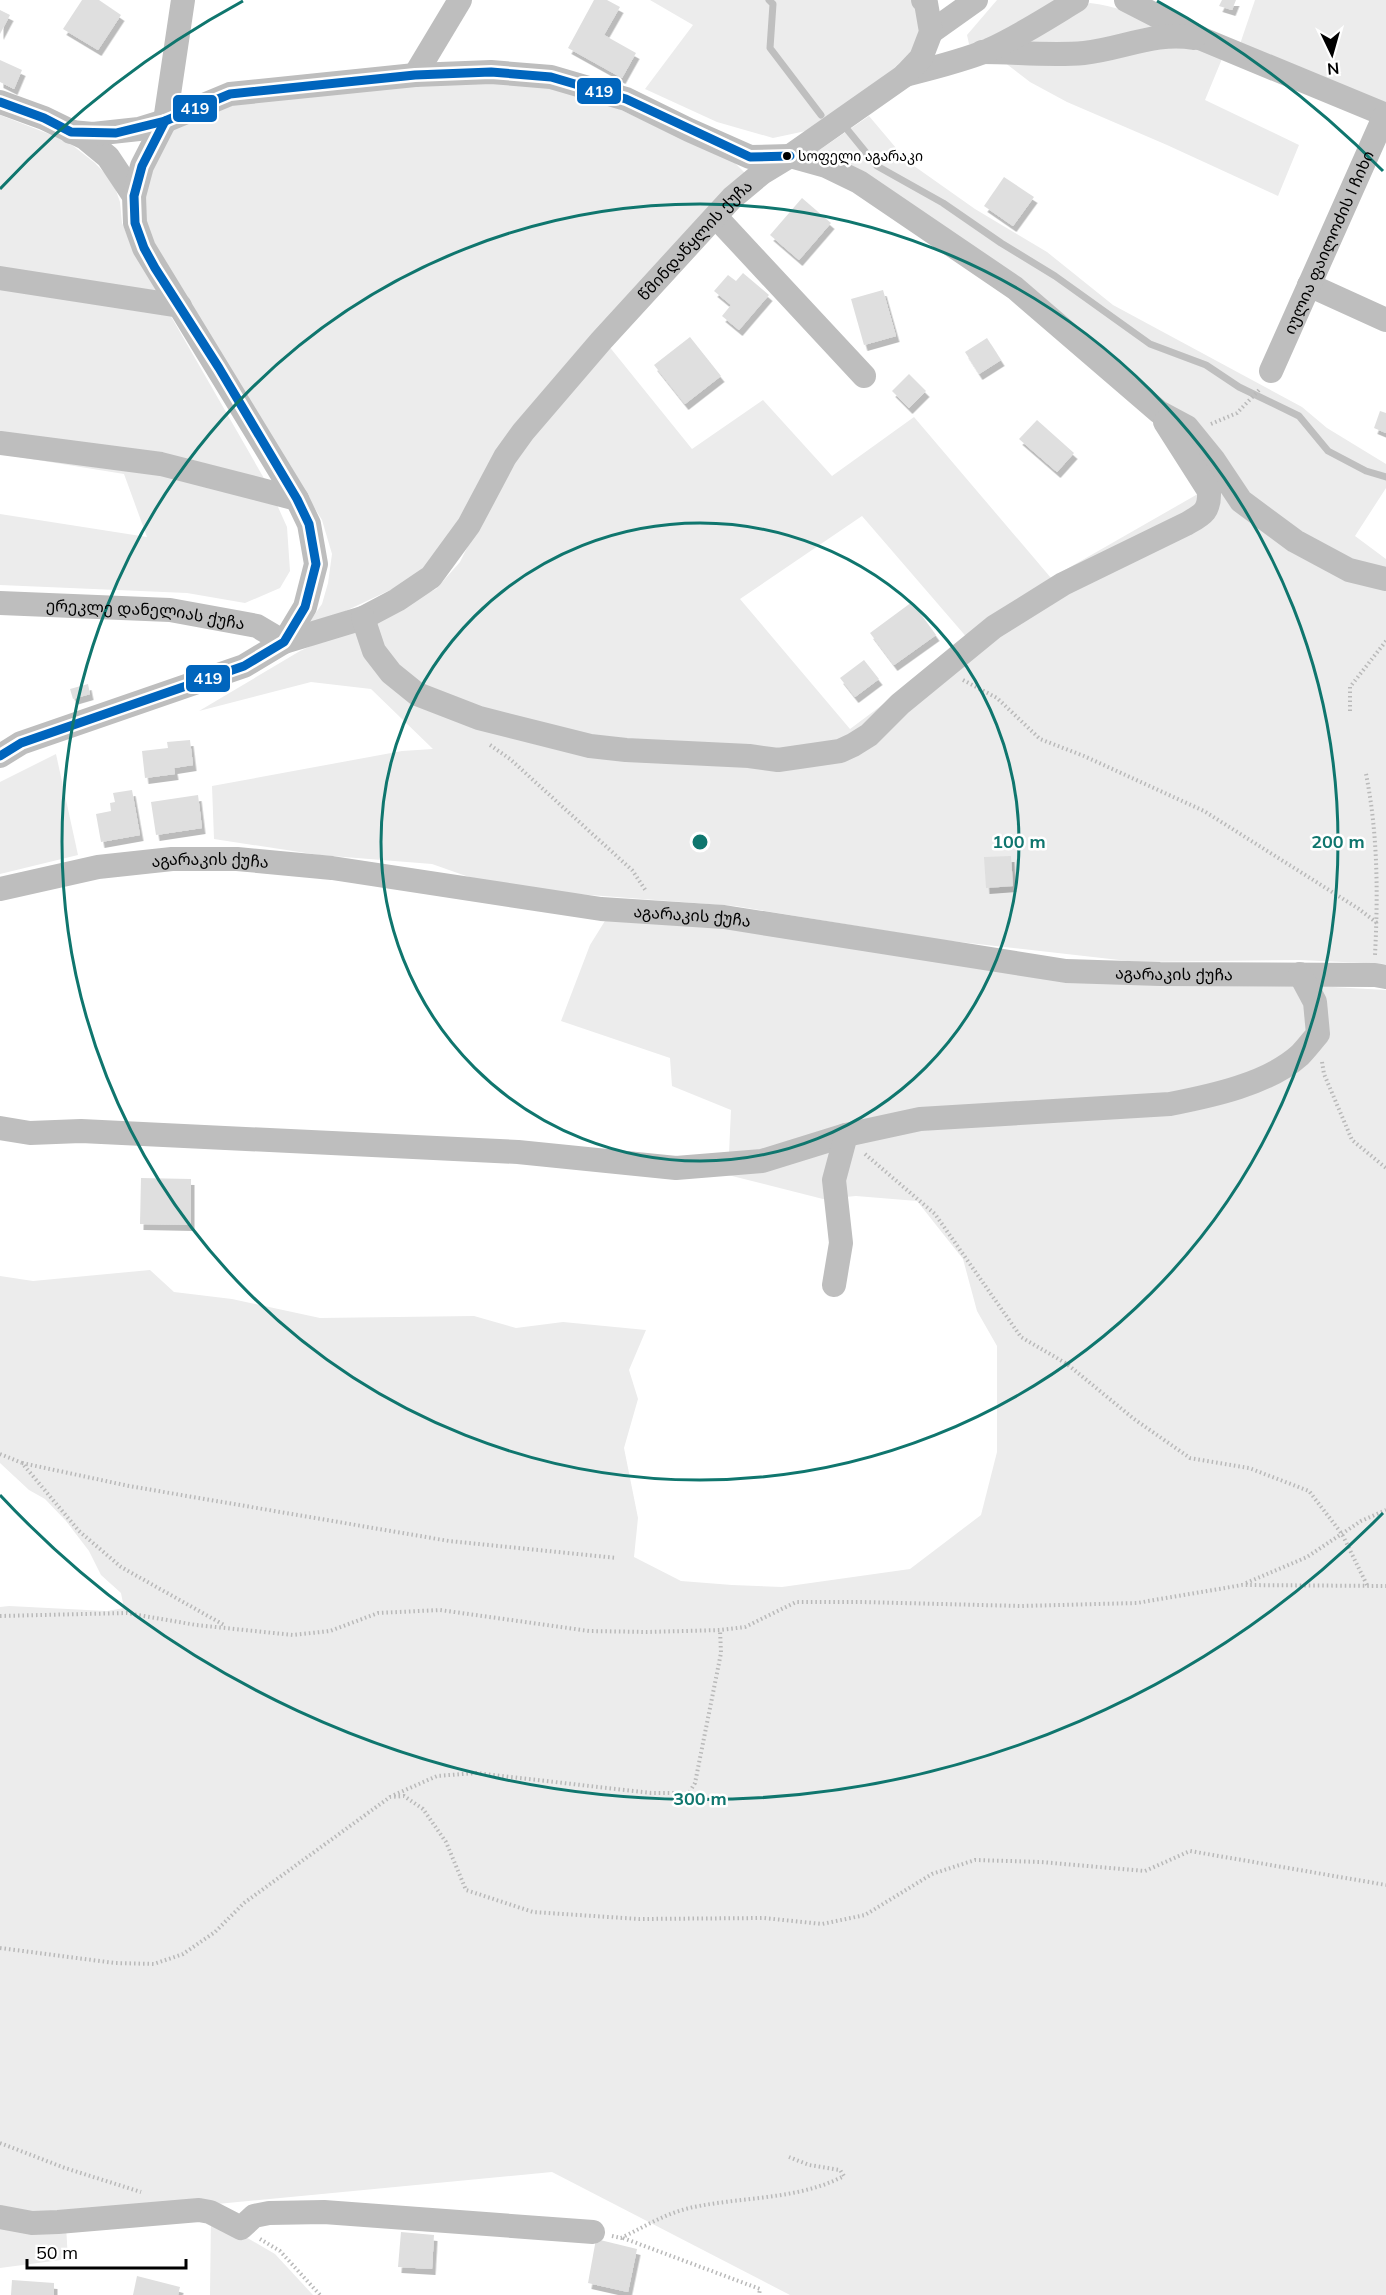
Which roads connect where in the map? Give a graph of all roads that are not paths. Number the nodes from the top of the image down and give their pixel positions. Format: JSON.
{"nodes":[{"id":1,"x":183,"y":0,"type":"edge"},
{"id":2,"x":460,"y":0,"type":"edge"},
{"id":3,"x":923,"y":0,"type":"edge"},
{"id":4,"x":976,"y":0,"type":"edge"},
{"id":5,"x":1077,"y":0,"type":"edge"},
{"id":6,"x":1126,"y":0,"type":"edge"},
{"id":7,"x":931,"y":32,"type":"junction"},
{"id":8,"x":1202,"y":39,"type":"junction"},
{"id":9,"x":982,"y":52,"type":"junction"},
{"id":10,"x":415,"y":75,"type":"junction"},
{"id":11,"x":904,"y":76,"type":"junction"},
{"id":12,"x":0,"y":102,"type":"edge"},
{"id":13,"x":1386,"y":115,"type":"edge"},
{"id":14,"x":165,"y":121,"type":"junction"},
{"id":15,"x":71,"y":132,"type":"junction"},
{"id":16,"x":790,"y":156,"type":"junction"},
{"id":17,"x":134,"y":196,"type":"junction"},
{"id":18,"x":716,"y":217,"type":"junction"},
{"id":19,"x":0,"y":278,"type":"edge"},
{"id":20,"x":1309,"y":285,"type":"junction"},
{"id":21,"x":180,"y":306,"type":"junction"},
{"id":22,"x":1386,"y":321,"type":"edge"},
{"id":23,"x":1271,"y":371,"type":"road end"},
{"id":24,"x":864,"y":376,"type":"dead end"},
{"id":25,"x":1159,"y":412,"type":"junction"},
{"id":26,"x":0,"y":443,"type":"edge"},
{"id":27,"x":297,"y":499,"type":"junction"},
{"id":28,"x":1386,"y":579,"type":"edge"},
{"id":29,"x":0,"y":603,"type":"edge"},
{"id":30,"x":363,"y":618,"type":"junction"},
{"id":31,"x":284,"y":642,"type":"junction"},
{"id":32,"x":0,"y":756,"type":"edge"},
{"id":33,"x":0,"y":889,"type":"edge"},
{"id":34,"x":1300,"y":974,"type":"junction"},
{"id":35,"x":1380,"y":976,"type":"edge"},
{"id":36,"x":0,"y":1128,"type":"edge"},
{"id":37,"x":846,"y":1135,"type":"junction"},
{"id":38,"x":834,"y":1285,"type":"dead end"},
{"id":39,"x":0,"y":2217,"type":"edge"},
{"id":40,"x":593,"y":2232,"type":"road end"}],
"edges":[{"from":1,"to":14,"type":"street"},
{"from":2,"to":10,"type":"street"},
{"from":3,"to":7,"type":"street"},
{"from":4,"to":7,"type":"street"},
{"from":5,"to":9,"type":"street"},
{"from":6,"to":8,"type":"street"},
{"from":7,"to":11,"type":"street","name":"წმინდაწყლის ქუჩა"},
{"from":8,"to":9,"type":"street"},
{"from":8,"to":13,"type":"street"},
{"from":9,"to":11,"type":"street"},
{"from":10,"to":14,"type":"street"},
{"from":10,"to":16,"type":"street"},
{"from":11,"to":16,"type":"street","name":"წმინდაწყლის ქუჩა"},
{"from":12,"to":15,"type":"street"},
{"from":13,"to":20,"type":"street","name":"იულია ფაილოძის I ჩიხი"},
{"from":14,"to":15,"type":"street"},
{"from":14,"to":17,"type":"street"},
{"from":15,"to":17,"type":"street"},
{"from":16,"to":18,"type":"street","name":"წმინდაწყლის ქუჩა"},
{"from":16,"to":25,"type":"street"},
{"from":17,"to":21,"type":"street"},
{"from":18,"to":24,"type":"street"},
{"from":18,"to":30,"type":"street","name":"წმინდაწყლის ქუჩა"},
{"from":19,"to":21,"type":"street"},
{"from":20,"to":22,"type":"street"},
{"from":20,"to":23,"type":"street","name":"იულია ფაილოძის I ჩიხი"},
{"from":21,"to":27,"type":"street"},
{"from":25,"to":28,"type":"street"},
{"from":25,"to":30,"type":"street"},
{"from":26,"to":27,"type":"street"},
{"from":27,"to":31,"type":"street"},
{"from":29,"to":31,"type":"street","name":"ერეკლე დანელიას ქუჩა"},
{"from":30,"to":31,"type":"street","name":"წმინდაწყლის ქუჩა"},
{"from":31,"to":32,"type":"street"},
{"from":33,"to":34,"type":"street","name":"აგარაკის ქუჩა"},
{"from":34,"to":35,"type":"street","name":"აგარაკის ქუჩა"},
{"from":34,"to":37,"type":"street"},
{"from":36,"to":37,"type":"street"},
{"from":37,"to":38,"type":"street"},
{"from":39,"to":40,"type":"street"}]}
